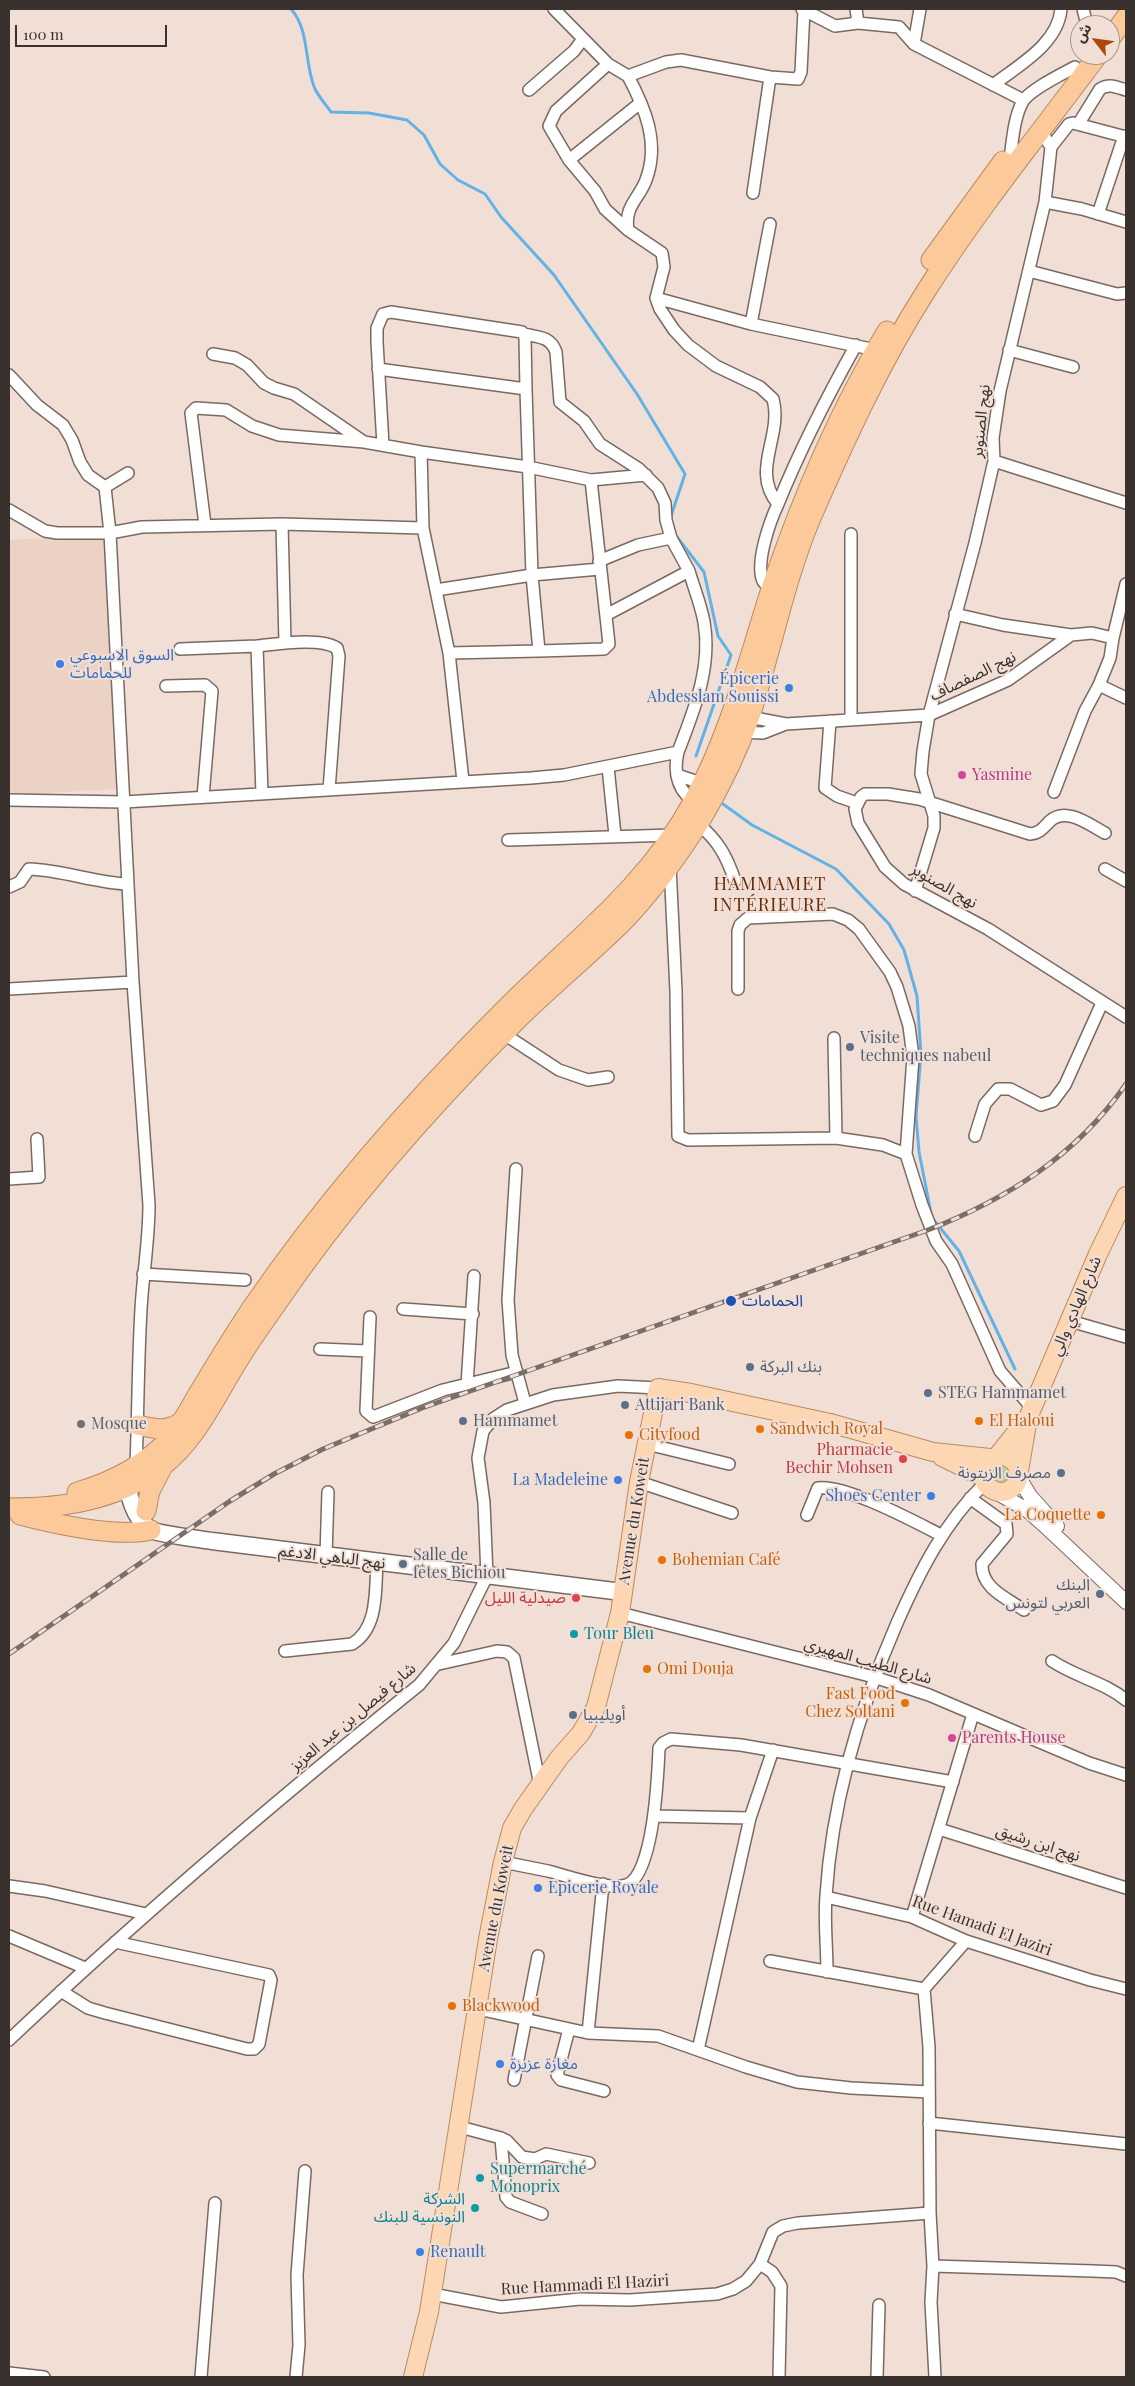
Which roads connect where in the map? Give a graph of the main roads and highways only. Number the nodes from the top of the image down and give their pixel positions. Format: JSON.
{"nodes":[{"id":1,"x":1076,"y":65,"type":"edge"},
{"id":2,"x":1091,"y":65,"type":"edge"},
{"id":3,"x":738,"y":723,"type":"junction"},
{"id":4,"x":705,"y":796,"type":"junction"},
{"id":5,"x":1125,"y":1201,"type":"edge"},
{"id":6,"x":1030,"y":1413,"type":"junction"},
{"id":7,"x":181,"y":1422,"type":"junction"},
{"id":8,"x":138,"y":1425,"type":"road end"},
{"id":9,"x":933,"y":1452,"type":"junction"},
{"id":10,"x":994,"y":1457,"type":"junction"},
{"id":11,"x":163,"y":1466,"type":"junction"},
{"id":12,"x":133,"y":1471,"type":"junction"},
{"id":13,"x":1019,"y":1474,"type":"junction"},
{"id":14,"x":988,"y":1484,"type":"junction"},
{"id":15,"x":9,"y":1496,"type":"edge"},
{"id":16,"x":9,"y":1510,"type":"edge"},
{"id":17,"x":146,"y":1511,"type":"junction"},
{"id":18,"x":156,"y":1531,"type":"junction"},
{"id":19,"x":622,"y":1592,"type":"junction"},
{"id":20,"x":413,"y":2377,"type":"edge"}],
"edges":[{"from":1,"to":3,"type":"highway"},
{"from":2,"to":3,"type":"highway"},
{"from":3,"to":4,"type":"highway"},
{"from":4,"to":7,"type":"highway"},
{"from":4,"to":11,"type":"highway"},
{"from":5,"to":6,"type":"main road","name":"شارع الهادي والي"},
{"from":6,"to":10,"type":"main road"},
{"from":6,"to":13,"type":"main road"},
{"from":7,"to":8,"type":"highway"},
{"from":7,"to":12,"type":"highway"},
{"from":9,"to":10,"type":"main road"},
{"from":9,"to":14,"type":"main road"},
{"from":9,"to":19,"type":"main road","name":"Avenue du Koweit"},
{"from":10,"to":13,"type":"main road"},
{"from":10,"to":14,"type":"main road"},
{"from":11,"to":12,"type":"highway"},
{"from":11,"to":17,"type":"highway"},
{"from":12,"to":15,"type":"highway"},
{"from":12,"to":16,"type":"highway"},
{"from":12,"to":17,"type":"main road"},
{"from":12,"to":18,"type":"main road"},
{"from":13,"to":14,"type":"main road"},
{"from":16,"to":18,"type":"highway"},
{"from":17,"to":18,"type":"main road"},
{"from":18,"to":19,"type":"main road","name":"نهج الباهي الادغم"},
{"from":19,"to":20,"type":"main road","name":"Avenue du Koweit"}]}
